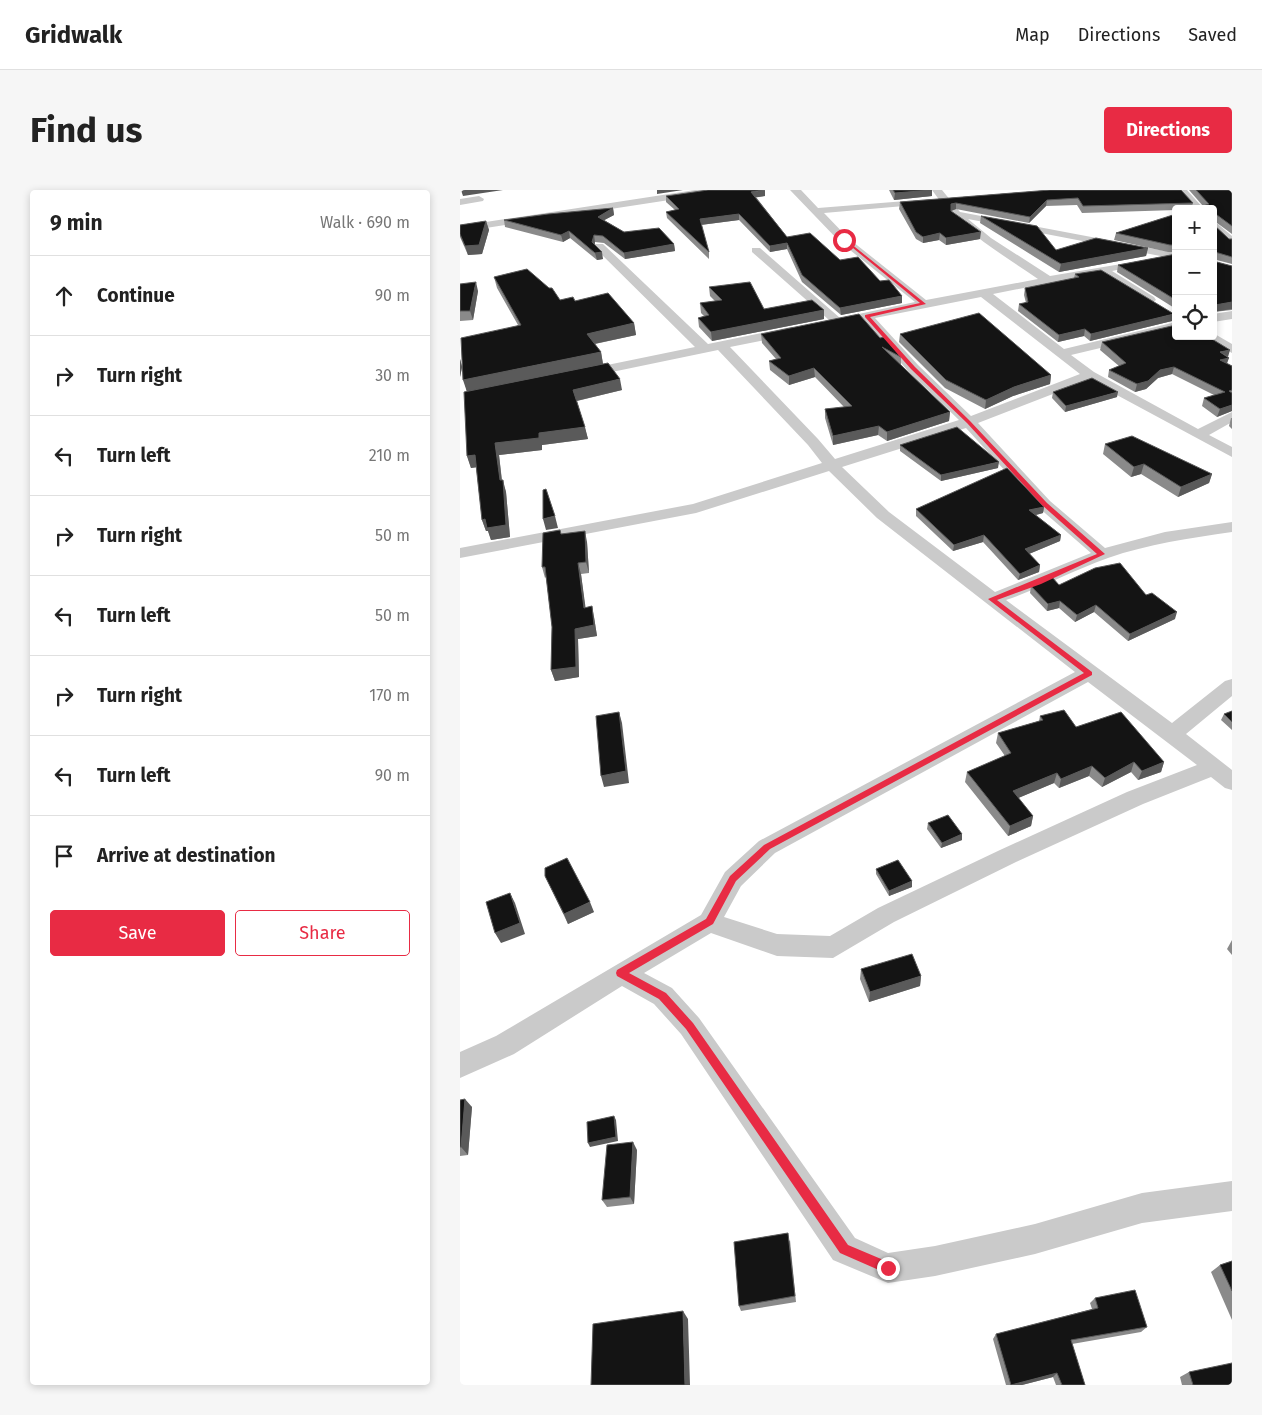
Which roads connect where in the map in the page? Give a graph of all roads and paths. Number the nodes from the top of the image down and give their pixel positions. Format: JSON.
{"nodes":[{"id":1,"x":715,"y":190,"type":"edge"},
{"id":2,"x":795,"y":190,"type":"edge"},
{"id":3,"x":937,"y":190,"type":"edge"},
{"id":4,"x":1181,"y":190,"type":"edge"},
{"id":5,"x":479,"y":199,"type":"dead end"},
{"id":6,"x":948,"y":200,"type":"junction"},
{"id":7,"x":460,"y":202,"type":"edge"},
{"id":8,"x":1195,"y":205,"type":"edge"},
{"id":9,"x":815,"y":210,"type":"junction"},
{"id":10,"x":956,"y":214,"type":"junction"},
{"id":11,"x":1217,"y":223,"type":"edge"},
{"id":12,"x":460,"y":229,"type":"edge"},
{"id":13,"x":1232,"y":242,"type":"edge"},
{"id":14,"x":599,"y":246,"type":"edge"},
{"id":15,"x":756,"y":250,"type":"dead end"},
{"id":16,"x":1172,"y":255,"type":"edge"},
{"id":17,"x":1172,"y":257,"type":"edge"},
{"id":18,"x":1102,"y":269,"type":"junction"},
{"id":19,"x":1048,"y":280,"type":"junction"},
{"id":20,"x":983,"y":292,"type":"junction"},
{"id":21,"x":924,"y":304,"type":"junction"},
{"id":22,"x":1159,"y":306,"type":"edge"},
{"id":23,"x":1232,"y":314,"type":"edge"},
{"id":24,"x":867,"y":316,"type":"junction"},
{"id":25,"x":1217,"y":317,"type":"edge"},
{"id":26,"x":838,"y":322,"type":"junction"},
{"id":27,"x":819,"y":326,"type":"edge"},
{"id":28,"x":1172,"y":327,"type":"edge"},
{"id":29,"x":799,"y":330,"type":"edge"},
{"id":30,"x":1216,"y":340,"type":"edge"},
{"id":31,"x":713,"y":347,"type":"junction"},
{"id":32,"x":1232,"y":350,"type":"edge"},
{"id":33,"x":1062,"y":353,"type":"junction"},
{"id":34,"x":1089,"y":375,"type":"junction"},
{"id":35,"x":568,"y":377,"type":"edge"},
{"id":36,"x":1232,"y":416,"type":"edge"},
{"id":37,"x":968,"y":422,"type":"junction"},
{"id":38,"x":1198,"y":435,"type":"junction"},
{"id":39,"x":1232,"y":453,"type":"edge"},
{"id":40,"x":832,"y":466,"type":"junction"},
{"id":41,"x":1232,"y":527,"type":"edge"},
{"id":42,"x":460,"y":553,"type":"edge"},
{"id":43,"x":1102,"y":554,"type":"junction"},
{"id":44,"x":992,"y":599,"type":"junction"},
{"id":45,"x":1089,"y":674,"type":"junction"},
{"id":46,"x":1232,"y":686,"type":"edge"},
{"id":47,"x":1172,"y":734,"type":"junction"},
{"id":48,"x":1223,"y":775,"type":"edge"},
{"id":49,"x":709,"y":922,"type":"junction"},
{"id":50,"x":621,"y":973,"type":"junction"},
{"id":51,"x":460,"y":1065,"type":"edge"},
{"id":52,"x":1232,"y":1196,"type":"edge"}],
"edges":[{"from":1,"to":12,"type":"street"},
{"from":2,"to":9,"type":"street"},
{"from":3,"to":6,"type":"street"},
{"from":4,"to":8,"type":"street"},
{"from":5,"to":7,"type":"street"},
{"from":6,"to":9,"type":"street"},
{"from":6,"to":10,"type":"street"},
{"from":9,"to":21,"type":"street"},
{"from":10,"to":16,"type":"street"},
{"from":10,"to":19,"type":"street"},
{"from":11,"to":13,"type":"street"},
{"from":14,"to":31,"type":"street"},
{"from":15,"to":26,"type":"street"},
{"from":17,"to":18,"type":"street"},
{"from":18,"to":19,"type":"street"},
{"from":18,"to":22,"type":"street"},
{"from":19,"to":20,"type":"street"},
{"from":20,"to":21,"type":"street"},
{"from":20,"to":33,"type":"street"},
{"from":21,"to":24,"type":"street"},
{"from":23,"to":25,"type":"street"},
{"from":24,"to":26,"type":"street"},
{"from":24,"to":37,"type":"street"},
{"from":26,"to":27,"type":"street"},
{"from":28,"to":33,"type":"street"},
{"from":29,"to":31,"type":"street"},
{"from":30,"to":32,"type":"street"},
{"from":31,"to":35,"type":"street"},
{"from":31,"to":40,"type":"street"},
{"from":33,"to":34,"type":"street"},
{"from":34,"to":37,"type":"street"},
{"from":34,"to":38,"type":"street"},
{"from":36,"to":38,"type":"street"},
{"from":37,"to":40,"type":"street"},
{"from":37,"to":43,"type":"street"},
{"from":38,"to":39,"type":"street"},
{"from":40,"to":42,"type":"street"},
{"from":40,"to":44,"type":"street"},
{"from":41,"to":43,"type":"street"},
{"from":43,"to":44,"type":"street"},
{"from":44,"to":45,"type":"street"},
{"from":45,"to":47,"type":"street"},
{"from":45,"to":49,"type":"street"},
{"from":46,"to":47,"type":"street"},
{"from":47,"to":48,"type":"street"},
{"from":48,"to":49,"type":"street"},
{"from":49,"to":50,"type":"street"},
{"from":50,"to":51,"type":"street"},
{"from":50,"to":52,"type":"street"}]}
